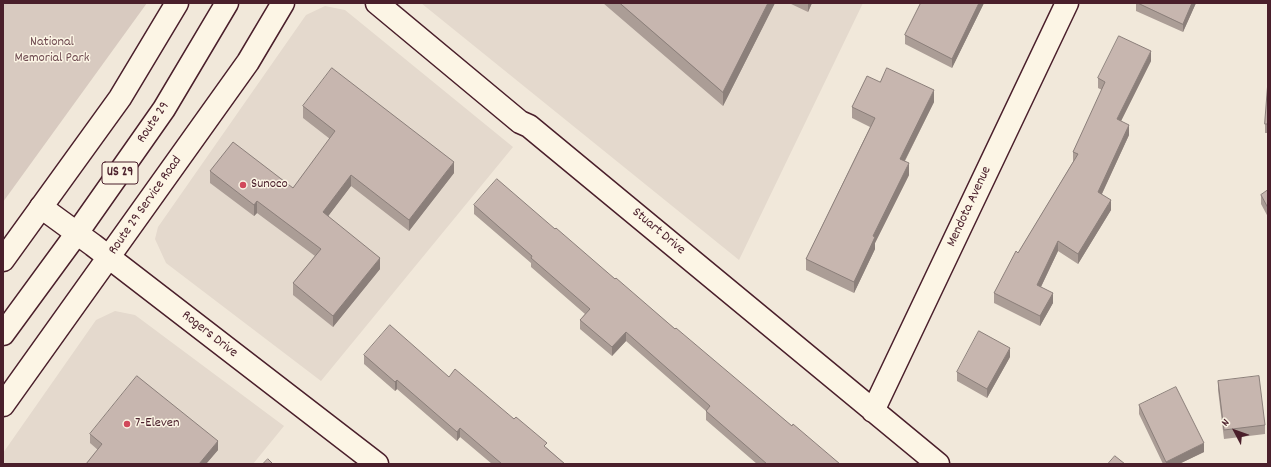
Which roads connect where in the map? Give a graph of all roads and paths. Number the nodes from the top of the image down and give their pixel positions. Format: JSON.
{"nodes":[{"id":1,"x":177,"y":3,"type":"edge"},
{"id":2,"x":227,"y":3,"type":"edge"},
{"id":3,"x":283,"y":3,"type":"edge"},
{"id":4,"x":377,"y":3,"type":"edge"},
{"id":5,"x":1067,"y":3,"type":"edge"},
{"id":6,"x":41,"y":207,"type":"junction"},
{"id":7,"x":77,"y":233,"type":"junction"},
{"id":8,"x":109,"y":258,"type":"junction"},
{"id":9,"x":3,"y":260,"type":"edge"},
{"id":10,"x":3,"y":334,"type":"edge"},
{"id":11,"x":3,"y":405,"type":"edge"},
{"id":12,"x":874,"y":411,"type":"junction"},
{"id":13,"x":377,"y":464,"type":"edge"},
{"id":14,"x":938,"y":464,"type":"edge"}],
"edges":[{"from":1,"to":6,"type":"street"},
{"from":2,"to":7,"type":"street","name":"Route 29","number":"US 29"},
{"from":3,"to":8,"type":"street","name":"Route 29 Service Road"},
{"from":4,"to":12,"type":"street","name":"Stuart Drive"},
{"from":5,"to":12,"type":"street","name":"Mendota Avenue"},
{"from":6,"to":7,"type":"street","name":"Rogers Drive"},
{"from":6,"to":9,"type":"street"},
{"from":7,"to":8,"type":"street","name":"Rogers Drive"},
{"from":7,"to":10,"type":"street","name":"Route 29","number":"US 29"},
{"from":8,"to":11,"type":"street","name":"Route 29 Service Road"},
{"from":8,"to":13,"type":"street","name":"Rogers Drive"},
{"from":12,"to":14,"type":"street","name":"Stuart Drive"}]}
